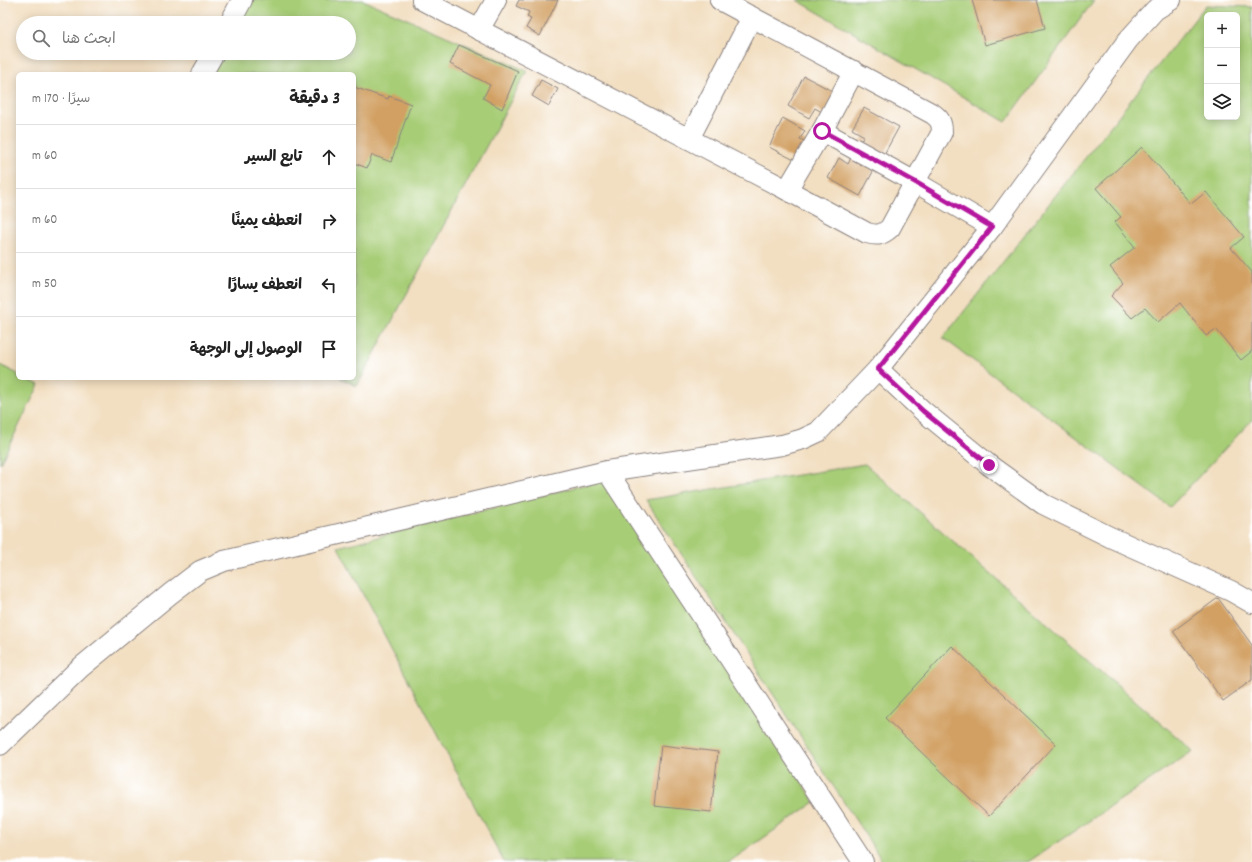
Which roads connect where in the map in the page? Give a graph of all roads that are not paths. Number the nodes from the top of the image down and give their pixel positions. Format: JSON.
{"nodes":[{"id":1,"x":242,"y":0,"type":"edge"},
{"id":2,"x":422,"y":0,"type":"edge"},
{"id":3,"x":496,"y":0,"type":"edge"},
{"id":4,"x":720,"y":0,"type":"edge"},
{"id":5,"x":1171,"y":0,"type":"edge"},
{"id":6,"x":234,"y":16,"type":"edge"},
{"id":7,"x":752,"y":17,"type":"junction"},
{"id":8,"x":479,"y":30,"type":"junction"},
{"id":9,"x":210,"y":60,"type":"edge"},
{"id":10,"x":854,"y":71,"type":"junction"},
{"id":11,"x":203,"y":72,"type":"edge"},
{"id":12,"x":822,"y":131,"type":"junction"},
{"id":13,"x":689,"y":139,"type":"junction"},
{"id":14,"x":915,"y":182,"type":"junction"},
{"id":15,"x":787,"y":190,"type":"junction"},
{"id":16,"x":992,"y":227,"type":"junction"},
{"id":17,"x":878,"y":369,"type":"junction"},
{"id":18,"x":608,"y":471,"type":"junction"},
{"id":19,"x":1252,"y":603,"type":"edge"},
{"id":20,"x":0,"y":745,"type":"edge"},
{"id":21,"x":863,"y":862,"type":"edge"}],
"edges":[{"from":1,"to":6,"type":"street"},
{"from":2,"to":8,"type":"street"},
{"from":3,"to":8,"type":"street"},
{"from":4,"to":7,"type":"street"},
{"from":5,"to":16,"type":"street"},
{"from":7,"to":10,"type":"street"},
{"from":7,"to":13,"type":"street"},
{"from":8,"to":13,"type":"street"},
{"from":9,"to":11,"type":"street"},
{"from":10,"to":12,"type":"street"},
{"from":10,"to":14,"type":"street"},
{"from":12,"to":14,"type":"street"},
{"from":12,"to":15,"type":"street"},
{"from":13,"to":15,"type":"street"},
{"from":14,"to":15,"type":"street"},
{"from":14,"to":16,"type":"street"},
{"from":16,"to":17,"type":"street"},
{"from":17,"to":18,"type":"street"},
{"from":17,"to":19,"type":"street"},
{"from":18,"to":20,"type":"street"},
{"from":18,"to":21,"type":"street"}]}
